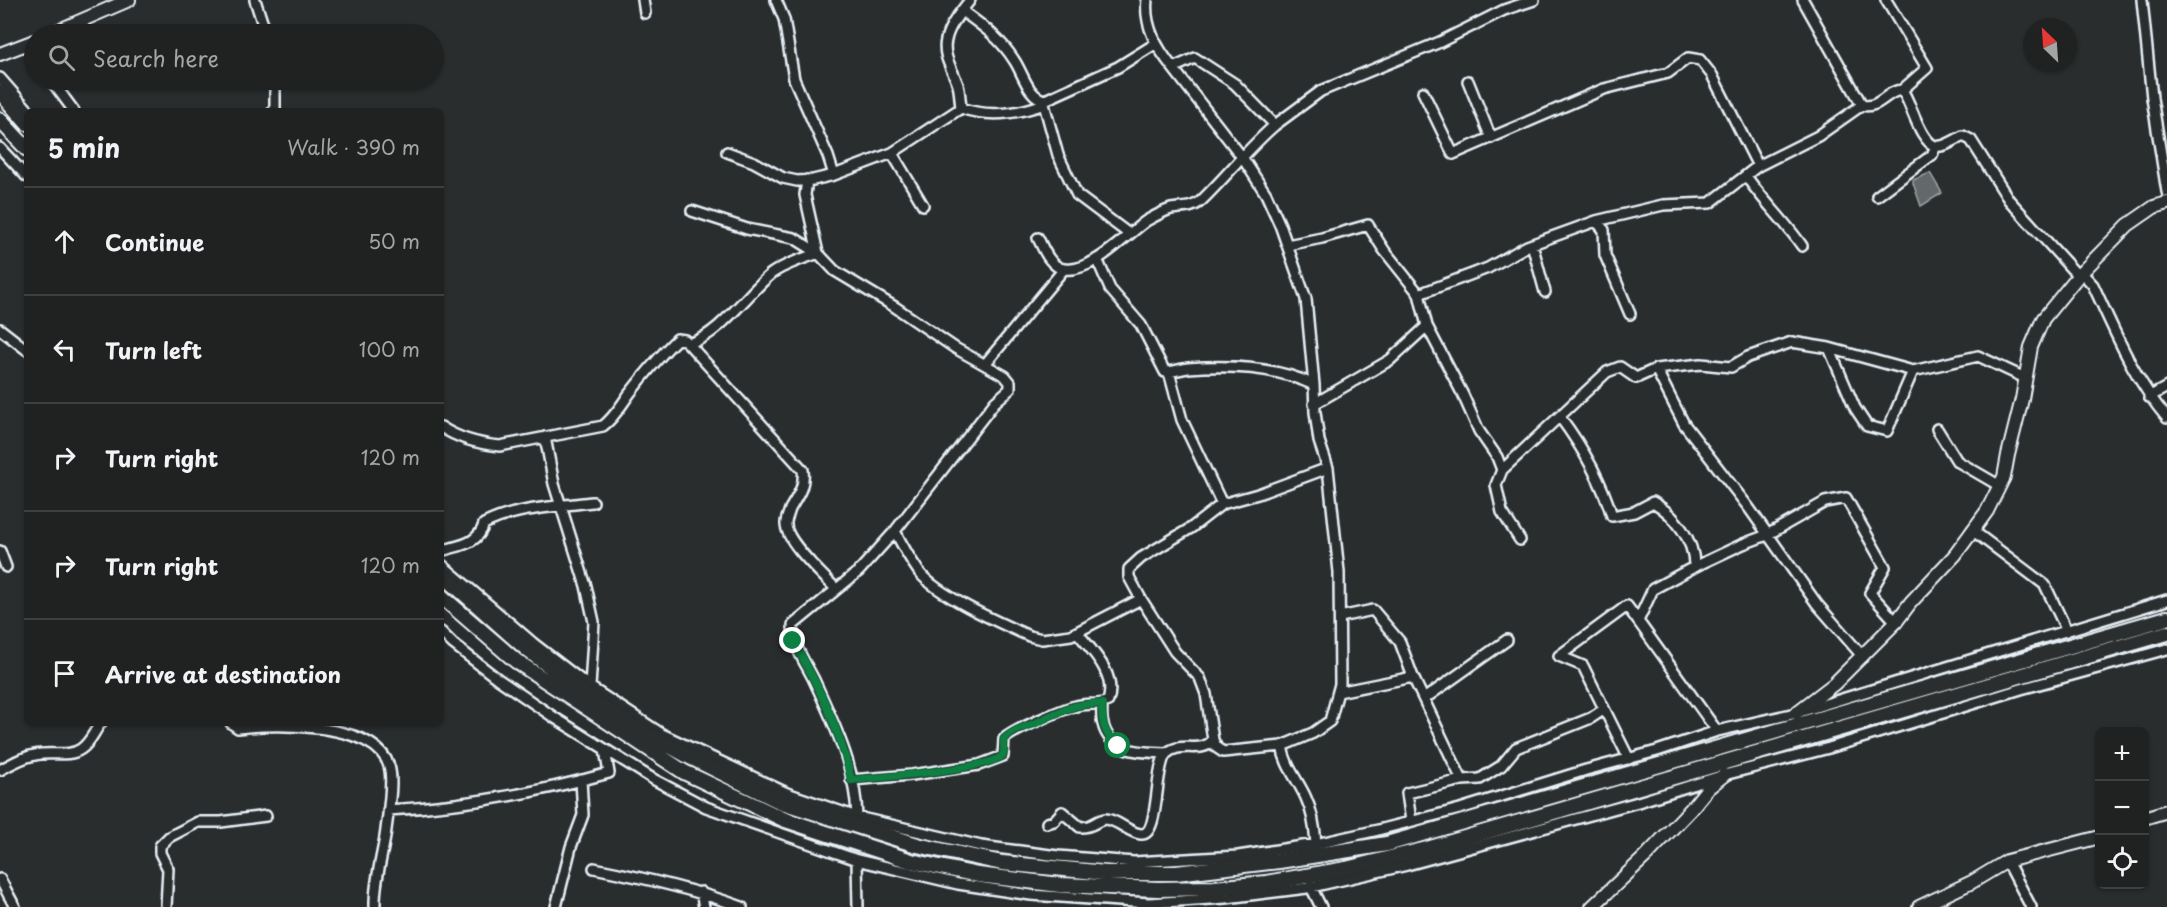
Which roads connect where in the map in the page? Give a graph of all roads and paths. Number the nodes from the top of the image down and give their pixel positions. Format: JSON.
{"nodes":[{"id":1,"x":129,"y":0,"type":"edge"},
{"id":2,"x":255,"y":0,"type":"edge"},
{"id":3,"x":643,"y":0,"type":"edge"},
{"id":4,"x":776,"y":0,"type":"edge"},
{"id":5,"x":970,"y":0,"type":"edge"},
{"id":6,"x":1147,"y":0,"type":"edge"},
{"id":7,"x":1498,"y":0,"type":"edge"},
{"id":8,"x":1534,"y":0,"type":"edge"},
{"id":9,"x":1803,"y":0,"type":"edge"},
{"id":10,"x":1886,"y":0,"type":"edge"},
{"id":11,"x":2142,"y":0,"type":"edge"},
{"id":12,"x":1504,"y":10,"type":"junction"},
{"id":13,"x":962,"y":11,"type":"junction"},
{"id":14,"x":645,"y":13,"type":"dead end"},
{"id":15,"x":73,"y":24,"type":"edge"},
{"id":16,"x":263,"y":24,"type":"edge"},
{"id":17,"x":1155,"y":44,"type":"junction"},
{"id":18,"x":24,"y":47,"type":"edge"},
{"id":19,"x":0,"y":54,"type":"edge"},
{"id":20,"x":1173,"y":68,"type":"junction"},
{"id":21,"x":0,"y":78,"type":"edge"},
{"id":22,"x":1468,"y":81,"type":"dead end"},
{"id":23,"x":58,"y":90,"type":"edge"},
{"id":24,"x":276,"y":90,"type":"edge"},
{"id":25,"x":1902,"y":90,"type":"junction"},
{"id":26,"x":0,"y":92,"type":"edge"},
{"id":27,"x":1423,"y":92,"type":"dead end"},
{"id":28,"x":1045,"y":102,"type":"junction"},
{"id":29,"x":1863,"y":105,"type":"junction"},
{"id":30,"x":26,"y":108,"type":"edge"},
{"id":31,"x":72,"y":108,"type":"edge"},
{"id":32,"x":275,"y":108,"type":"edge"},
{"id":33,"x":961,"y":108,"type":"junction"},
{"id":34,"x":0,"y":120,"type":"edge"},
{"id":35,"x":24,"y":120,"type":"edge"},
{"id":36,"x":1275,"y":125,"type":"junction"},
{"id":37,"x":1491,"y":138,"type":"junction"},
{"id":38,"x":24,"y":146,"type":"edge"},
{"id":39,"x":1936,"y":146,"type":"junction"},
{"id":40,"x":0,"y":148,"type":"edge"},
{"id":41,"x":727,"y":152,"type":"dead end"},
{"id":42,"x":892,"y":153,"type":"junction"},
{"id":43,"x":1242,"y":157,"type":"junction"},
{"id":44,"x":1758,"y":166,"type":"junction"},
{"id":45,"x":24,"y":174,"type":"edge"},
{"id":46,"x":834,"y":175,"type":"junction"},
{"id":47,"x":1746,"y":176,"type":"junction"},
{"id":48,"x":807,"y":180,"type":"junction"},
{"id":49,"x":2167,"y":192,"type":"edge"},
{"id":50,"x":1877,"y":196,"type":"dead end"},
{"id":51,"x":2167,"y":203,"type":"edge"},
{"id":52,"x":923,"y":205,"type":"dead end"},
{"id":53,"x":692,"y":211,"type":"dead end"},
{"id":54,"x":1596,"y":221,"type":"junction"},
{"id":55,"x":1129,"y":234,"type":"junction"},
{"id":56,"x":1038,"y":238,"type":"dead end"},
{"id":57,"x":1532,"y":244,"type":"junction"},
{"id":58,"x":1287,"y":245,"type":"junction"},
{"id":59,"x":1802,"y":246,"type":"dead end"},
{"id":60,"x":818,"y":254,"type":"junction"},
{"id":61,"x":1097,"y":259,"type":"junction"},
{"id":62,"x":1064,"y":269,"type":"junction"},
{"id":63,"x":2080,"y":274,"type":"junction"},
{"id":64,"x":1545,"y":292,"type":"dead end"},
{"id":65,"x":1419,"y":294,"type":"junction"},
{"id":66,"x":1630,"y":314,"type":"dead end"},
{"id":67,"x":1427,"y":326,"type":"junction"},
{"id":68,"x":0,"y":329,"type":"edge"},
{"id":69,"x":690,"y":343,"type":"junction"},
{"id":70,"x":24,"y":348,"type":"edge"},
{"id":71,"x":1829,"y":348,"type":"junction"},
{"id":72,"x":986,"y":363,"type":"junction"},
{"id":73,"x":1656,"y":369,"type":"junction"},
{"id":74,"x":1913,"y":371,"type":"junction"},
{"id":75,"x":1169,"y":372,"type":"junction"},
{"id":76,"x":2025,"y":378,"type":"junction"},
{"id":77,"x":1314,"y":385,"type":"junction"},
{"id":78,"x":2167,"y":387,"type":"edge"},
{"id":79,"x":2149,"y":397,"type":"junction"},
{"id":80,"x":1314,"y":404,"type":"junction"},
{"id":81,"x":1560,"y":417,"type":"junction"},
{"id":82,"x":2167,"y":418,"type":"edge"},
{"id":83,"x":444,"y":429,"type":"edge"},
{"id":84,"x":1937,"y":429,"type":"dead end"},
{"id":85,"x":544,"y":437,"type":"junction"},
{"id":86,"x":1328,"y":468,"type":"junction"},
{"id":87,"x":1502,"y":470,"type":"junction"},
{"id":88,"x":2000,"y":486,"type":"junction"},
{"id":89,"x":593,"y":502,"type":"dead end"},
{"id":90,"x":1222,"y":504,"type":"junction"},
{"id":91,"x":561,"y":506,"type":"junction"},
{"id":92,"x":1972,"y":530,"type":"junction"},
{"id":93,"x":895,"y":531,"type":"junction"},
{"id":94,"x":1767,"y":535,"type":"junction"},
{"id":95,"x":1520,"y":540,"type":"dead end"},
{"id":96,"x":444,"y":550,"type":"edge"},
{"id":97,"x":0,"y":551,"type":"edge"},
{"id":98,"x":6,"y":567,"type":"dead end"},
{"id":99,"x":444,"y":567,"type":"edge"},
{"id":100,"x":1694,"y":567,"type":"junction"},
{"id":101,"x":444,"y":576,"type":"edge"},
{"id":102,"x":836,"y":589,"type":"junction"},
{"id":103,"x":444,"y":599,"type":"edge"},
{"id":104,"x":1141,"y":599,"type":"junction"},
{"id":105,"x":2167,"y":600,"type":"edge"},
{"id":106,"x":1340,"y":616,"type":"junction"},
{"id":107,"x":2167,"y":618,"type":"edge"},
{"id":108,"x":1638,"y":621,"type":"junction"},
{"id":109,"x":1896,"y":622,"type":"junction"},
{"id":110,"x":2067,"y":631,"type":"junction"},
{"id":111,"x":1077,"y":632,"type":"junction"},
{"id":112,"x":2167,"y":633,"type":"edge"},
{"id":113,"x":444,"y":635,"type":"edge"},
{"id":114,"x":1507,"y":640,"type":"dead end"},
{"id":115,"x":2167,"y":649,"type":"edge"},
{"id":116,"x":1863,"y":657,"type":"junction"},
{"id":117,"x":1413,"y":677,"type":"junction"},
{"id":118,"x":590,"y":687,"type":"junction"},
{"id":119,"x":1338,"y":692,"type":"junction"},
{"id":120,"x":1424,"y":699,"type":"junction"},
{"id":121,"x":1102,"y":704,"type":"junction"},
{"id":122,"x":1604,"y":710,"type":"junction"},
{"id":123,"x":1796,"y":713,"type":"junction"},
{"id":124,"x":99,"y":726,"type":"edge"},
{"id":125,"x":235,"y":726,"type":"edge"},
{"id":126,"x":1718,"y":731,"type":"junction"},
{"id":127,"x":1213,"y":740,"type":"junction"},
{"id":128,"x":1282,"y":746,"type":"junction"},
{"id":129,"x":605,"y":750,"type":"junction"},
{"id":130,"x":1167,"y":753,"type":"junction"},
{"id":131,"x":1629,"y":759,"type":"junction"},
{"id":132,"x":0,"y":770,"type":"edge"},
{"id":133,"x":1724,"y":775,"type":"junction"},
{"id":134,"x":581,"y":780,"type":"junction"},
{"id":135,"x":851,"y":780,"type":"junction"},
{"id":136,"x":1462,"y":780,"type":"junction"},
{"id":137,"x":388,"y":810,"type":"junction"},
{"id":138,"x":2167,"y":811,"type":"edge"},
{"id":139,"x":266,"y":816,"type":"dead end"},
{"id":140,"x":856,"y":817,"type":"junction"},
{"id":141,"x":2149,"y":817,"type":"edge"},
{"id":142,"x":1411,"y":821,"type":"junction"},
{"id":143,"x":1047,"y":823,"type":"dead end"},
{"id":144,"x":2095,"y":838,"type":"edge"},
{"id":145,"x":1316,"y":844,"type":"junction"},
{"id":146,"x":857,"y":860,"type":"junction"},
{"id":147,"x":2007,"y":861,"type":"junction"},
{"id":148,"x":594,"y":868,"type":"dead end"},
{"id":149,"x":0,"y":879,"type":"edge"},
{"id":150,"x":1311,"y":887,"type":"junction"},
{"id":151,"x":701,"y":892,"type":"junction"},
{"id":152,"x":15,"y":907,"type":"edge"},
{"id":153,"x":166,"y":907,"type":"edge"},
{"id":154,"x":375,"y":907,"type":"edge"},
{"id":155,"x":556,"y":907,"type":"edge"},
{"id":156,"x":704,"y":907,"type":"edge"},
{"id":157,"x":742,"y":907,"type":"edge"},
{"id":158,"x":858,"y":907,"type":"edge"},
{"id":159,"x":1321,"y":907,"type":"edge"},
{"id":160,"x":1592,"y":907,"type":"edge"},
{"id":161,"x":1919,"y":907,"type":"edge"},
{"id":162,"x":2031,"y":907,"type":"edge"}],
"edges":[{"from":1,"to":15,"type":"main road"},
{"from":2,"to":16,"type":"street"},
{"from":3,"to":14,"type":"street"},
{"from":4,"to":46,"type":"street"},
{"from":5,"to":13,"type":"street"},
{"from":6,"to":17,"type":"street"},
{"from":7,"to":12,"type":"street"},
{"from":8,"to":12,"type":"street"},
{"from":9,"to":29,"type":"street"},
{"from":10,"to":25,"type":"street"},
{"from":11,"to":49,"type":"street"},
{"from":12,"to":36,"type":"street"},
{"from":13,"to":28,"type":"street"},
{"from":13,"to":33,"type":"street"},
{"from":17,"to":20,"type":"street"},
{"from":17,"to":28,"type":"street"},
{"from":18,"to":19,"type":"main road"},
{"from":20,"to":36,"type":"street"},
{"from":20,"to":43,"type":"street"},
{"from":21,"to":30,"type":"street"},
{"from":22,"to":37,"type":"street"},
{"from":23,"to":31,"type":"street"},
{"from":24,"to":32,"type":"street"},
{"from":25,"to":29,"type":"street"},
{"from":25,"to":39,"type":"street"},
{"from":26,"to":35,"type":"highway"},
{"from":27,"to":37,"type":"street"},
{"from":28,"to":33,"type":"street"},
{"from":28,"to":55,"type":"street"},
{"from":29,"to":44,"type":"street"},
{"from":33,"to":42,"type":"street"},
{"from":34,"to":38,"type":"highway"},
{"from":36,"to":43,"type":"street"},
{"from":37,"to":44,"type":"street"},
{"from":39,"to":50,"type":"street"},
{"from":39,"to":63,"type":"street"},
{"from":40,"to":45,"type":"street"},
{"from":41,"to":48,"type":"street"},
{"from":42,"to":46,"type":"street"},
{"from":42,"to":52,"type":"street"},
{"from":43,"to":55,"type":"street"},
{"from":43,"to":58,"type":"street"},
{"from":44,"to":47,"type":"street"},
{"from":46,"to":48,"type":"street"},
{"from":47,"to":54,"type":"street"},
{"from":47,"to":59,"type":"street"},
{"from":48,"to":60,"type":"street"},
{"from":51,"to":63,"type":"main road"},
{"from":53,"to":60,"type":"street"},
{"from":54,"to":57,"type":"street"},
{"from":54,"to":66,"type":"street"},
{"from":55,"to":61,"type":"street"},
{"from":56,"to":62,"type":"street"},
{"from":57,"to":64,"type":"street"},
{"from":57,"to":65,"type":"street"},
{"from":58,"to":65,"type":"street"},
{"from":58,"to":77,"type":"street"},
{"from":60,"to":69,"type":"street"},
{"from":60,"to":72,"type":"street"},
{"from":61,"to":62,"type":"street"},
{"from":61,"to":75,"type":"street"},
{"from":62,"to":72,"type":"street"},
{"from":63,"to":76,"type":"main road"},
{"from":63,"to":79,"type":"street"},
{"from":65,"to":67,"type":"street"},
{"from":67,"to":80,"type":"street"},
{"from":67,"to":87,"type":"street"},
{"from":68,"to":70,"type":"street"},
{"from":69,"to":85,"type":"street"},
{"from":69,"to":102,"type":"street"},
{"from":71,"to":73,"type":"street"},
{"from":71,"to":74,"type":"street"},
{"from":71,"to":74,"type":"street"},
{"from":72,"to":93,"type":"street"},
{"from":73,"to":81,"type":"street"},
{"from":73,"to":94,"type":"street"},
{"from":74,"to":76,"type":"street"},
{"from":75,"to":77,"type":"street"},
{"from":75,"to":90,"type":"street"},
{"from":76,"to":88,"type":"main road"},
{"from":77,"to":80,"type":"street"},
{"from":78,"to":79,"type":"street"},
{"from":79,"to":82,"type":"street"},
{"from":80,"to":86,"type":"street"},
{"from":81,"to":87,"type":"street"},
{"from":81,"to":100,"type":"street"},
{"from":83,"to":85,"type":"street"},
{"from":84,"to":88,"type":"street"},
{"from":85,"to":91,"type":"street"},
{"from":86,"to":90,"type":"street"},
{"from":86,"to":106,"type":"street"},
{"from":87,"to":95,"type":"street"},
{"from":88,"to":92,"type":"main road"},
{"from":89,"to":91,"type":"street"},
{"from":90,"to":104,"type":"street"},
{"from":91,"to":96,"type":"street"},
{"from":91,"to":118,"type":"street"},
{"from":92,"to":109,"type":"main road"},
{"from":92,"to":110,"type":"street"},
{"from":93,"to":102,"type":"street"},
{"from":93,"to":111,"type":"street"},
{"from":94,"to":100,"type":"street"},
{"from":94,"to":109,"type":"street"},
{"from":94,"to":116,"type":"street"},
{"from":97,"to":98,"type":"street"},
{"from":99,"to":118,"type":"street"},
{"from":100,"to":108,"type":"street"},
{"from":101,"to":107,"type":"highway"},
{"from":102,"to":135,"type":"street"},
{"from":103,"to":112,"type":"highway"},
{"from":104,"to":111,"type":"street"},
{"from":104,"to":127,"type":"street"},
{"from":105,"to":110,"type":"street"},
{"from":106,"to":117,"type":"street"},
{"from":106,"to":119,"type":"street"},
{"from":108,"to":122,"type":"street"},
{"from":108,"to":126,"type":"street"},
{"from":109,"to":116,"type":"main road"},
{"from":110,"to":123,"type":"street"},
{"from":111,"to":121,"type":"street"},
{"from":113,"to":129,"type":"street"},
{"from":114,"to":120,"type":"street"},
{"from":115,"to":133,"type":"street"},
{"from":116,"to":123,"type":"main road"},
{"from":117,"to":119,"type":"street"},
{"from":117,"to":120,"type":"street"},
{"from":118,"to":140,"type":"street"},
{"from":119,"to":128,"type":"street"},
{"from":120,"to":136,"type":"street"},
{"from":121,"to":130,"type":"street"},
{"from":121,"to":135,"type":"street"},
{"from":122,"to":131,"type":"street"},
{"from":122,"to":136,"type":"street"},
{"from":123,"to":126,"type":"street"},
{"from":124,"to":132,"type":"street"},
{"from":125,"to":137,"type":"street"},
{"from":126,"to":131,"type":"street"},
{"from":127,"to":128,"type":"street"},
{"from":127,"to":130,"type":"street"},
{"from":128,"to":145,"type":"street"},
{"from":129,"to":134,"type":"street"},
{"from":129,"to":146,"type":"street"},
{"from":130,"to":143,"type":"street"},
{"from":131,"to":142,"type":"street"},
{"from":133,"to":150,"type":"street"},
{"from":133,"to":160,"type":"main road"},
{"from":134,"to":137,"type":"street"},
{"from":134,"to":155,"type":"street"},
{"from":135,"to":140,"type":"street"},
{"from":136,"to":142,"type":"street"},
{"from":137,"to":154,"type":"street"},
{"from":138,"to":141,"type":"main road"},
{"from":139,"to":153,"type":"street"},
{"from":140,"to":145,"type":"street"},
{"from":142,"to":145,"type":"street"},
{"from":144,"to":147,"type":"main road"},
{"from":146,"to":150,"type":"street"},
{"from":146,"to":158,"type":"street"},
{"from":147,"to":161,"type":"main road"},
{"from":147,"to":162,"type":"street"},
{"from":148,"to":151,"type":"street"},
{"from":149,"to":152,"type":"street"},
{"from":150,"to":159,"type":"street"},
{"from":151,"to":156,"type":"street"},
{"from":151,"to":157,"type":"street"}]}
